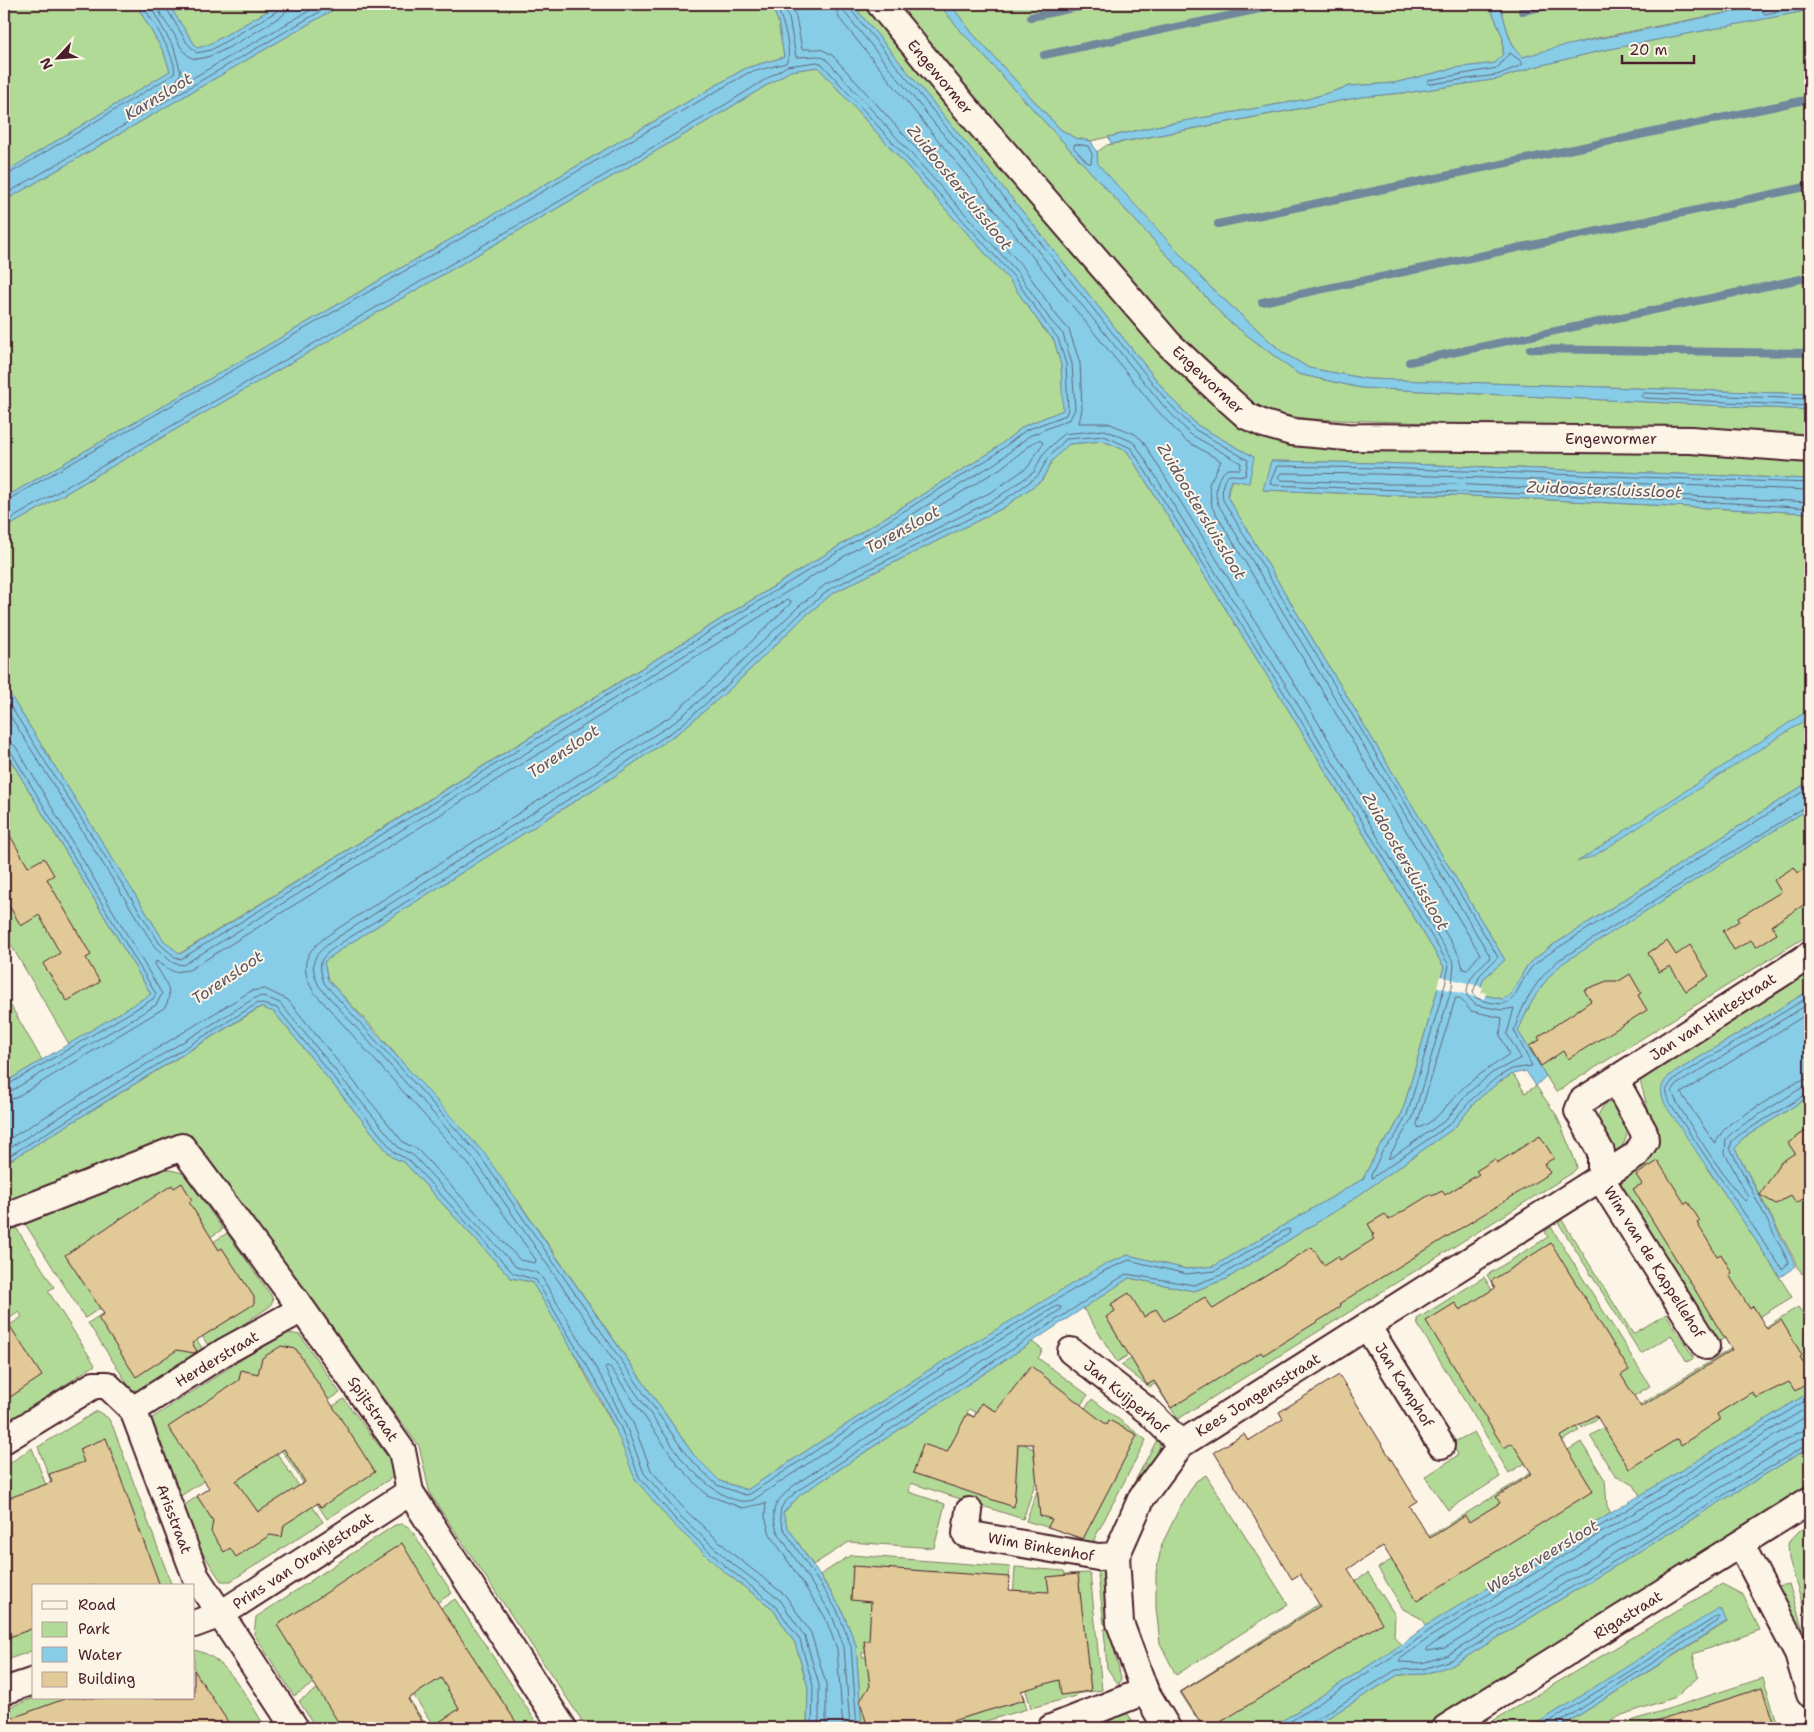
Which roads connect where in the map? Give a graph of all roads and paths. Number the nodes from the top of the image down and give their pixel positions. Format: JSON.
{"nodes":[{"id":1,"x":880,"y":4,"type":"edge"},
{"id":2,"x":1810,"y":449,"type":"edge"},
{"id":3,"x":1810,"y":955,"type":"edge"},
{"id":4,"x":1615,"y":1080,"type":"junction"},
{"id":5,"x":1602,"y":1179,"type":"junction"},
{"id":6,"x":4,"y":1217,"type":"edge"},
{"id":7,"x":302,"y":1309,"type":"junction"},
{"id":8,"x":1367,"y":1326,"type":"junction"},
{"id":9,"x":1706,"y":1346,"type":"dead end"},
{"id":10,"x":1071,"y":1351,"type":"dead end"},
{"id":11,"x":133,"y":1410,"type":"junction"},
{"id":12,"x":4,"y":1440,"type":"edge"},
{"id":13,"x":1181,"y":1444,"type":"junction"},
{"id":14,"x":1441,"y":1445,"type":"dead end"},
{"id":15,"x":410,"y":1492,"type":"junction"},
{"id":16,"x":1810,"y":1500,"type":"edge"},
{"id":17,"x":965,"y":1532,"type":"dead end"},
{"id":18,"x":1741,"y":1545,"type":"junction"},
{"id":19,"x":1116,"y":1556,"type":"junction"},
{"id":20,"x":221,"y":1614,"type":"junction"},
{"id":21,"x":195,"y":1624,"type":"edge"},
{"id":22,"x":32,"y":1681,"type":"edge"},
{"id":23,"x":4,"y":1691,"type":"edge"},
{"id":24,"x":1145,"y":1691,"type":"junction"},
{"id":25,"x":1810,"y":1694,"type":"edge"},
{"id":26,"x":295,"y":1728,"type":"edge"},
{"id":27,"x":564,"y":1728,"type":"edge"},
{"id":28,"x":1051,"y":1728,"type":"edge"},
{"id":29,"x":1167,"y":1728,"type":"edge"},
{"id":30,"x":1446,"y":1728,"type":"edge"}],
"edges":[{"from":1,"to":2,"type":"street","name":"Engewormer"},
{"from":3,"to":4,"type":"street","name":"Jan van Hintestraat"},
{"from":4,"to":5,"type":"street","name":"Jan van Hintestraat"},
{"from":4,"to":5,"type":"street"},
{"from":5,"to":8,"type":"street","name":"Kees Jongensstraat"},
{"from":5,"to":9,"type":"street","name":"Wim van de Kappellehof"},
{"from":6,"to":7,"type":"street","name":"Spijtstraat"},
{"from":7,"to":11,"type":"street","name":"Herderstraat"},
{"from":7,"to":15,"type":"street","name":"Spijtstraat"},
{"from":8,"to":13,"type":"street","name":"Kees Jongensstraat"},
{"from":8,"to":14,"type":"street","name":"Jan Kamphof"},
{"from":10,"to":13,"type":"street","name":"Jan Kuijperhof"},
{"from":11,"to":12,"type":"street","name":"Arisstraat"},
{"from":11,"to":20,"type":"street","name":"Arisstraat"},
{"from":13,"to":19,"type":"street","name":"Kees Jongensstraat"},
{"from":15,"to":20,"type":"street","name":"Prins van Oranjestraat"},
{"from":15,"to":27,"type":"street","name":"Spijtstraat"},
{"from":16,"to":18,"type":"street","name":"Rigastraat"},
{"from":17,"to":19,"type":"street","name":"Wim Binkenhof"},
{"from":18,"to":25,"type":"street"},
{"from":18,"to":30,"type":"street","name":"Rigastraat"},
{"from":19,"to":24,"type":"street","name":"Kees Jongensstraat"},
{"from":20,"to":21,"type":"street","name":"Prins van Oranjestraat"},
{"from":20,"to":26,"type":"street","name":"Arisstraat"},
{"from":22,"to":23,"type":"street"},
{"from":24,"to":28,"type":"street"},
{"from":24,"to":29,"type":"street","name":"Kees Jongensstraat"}]}
